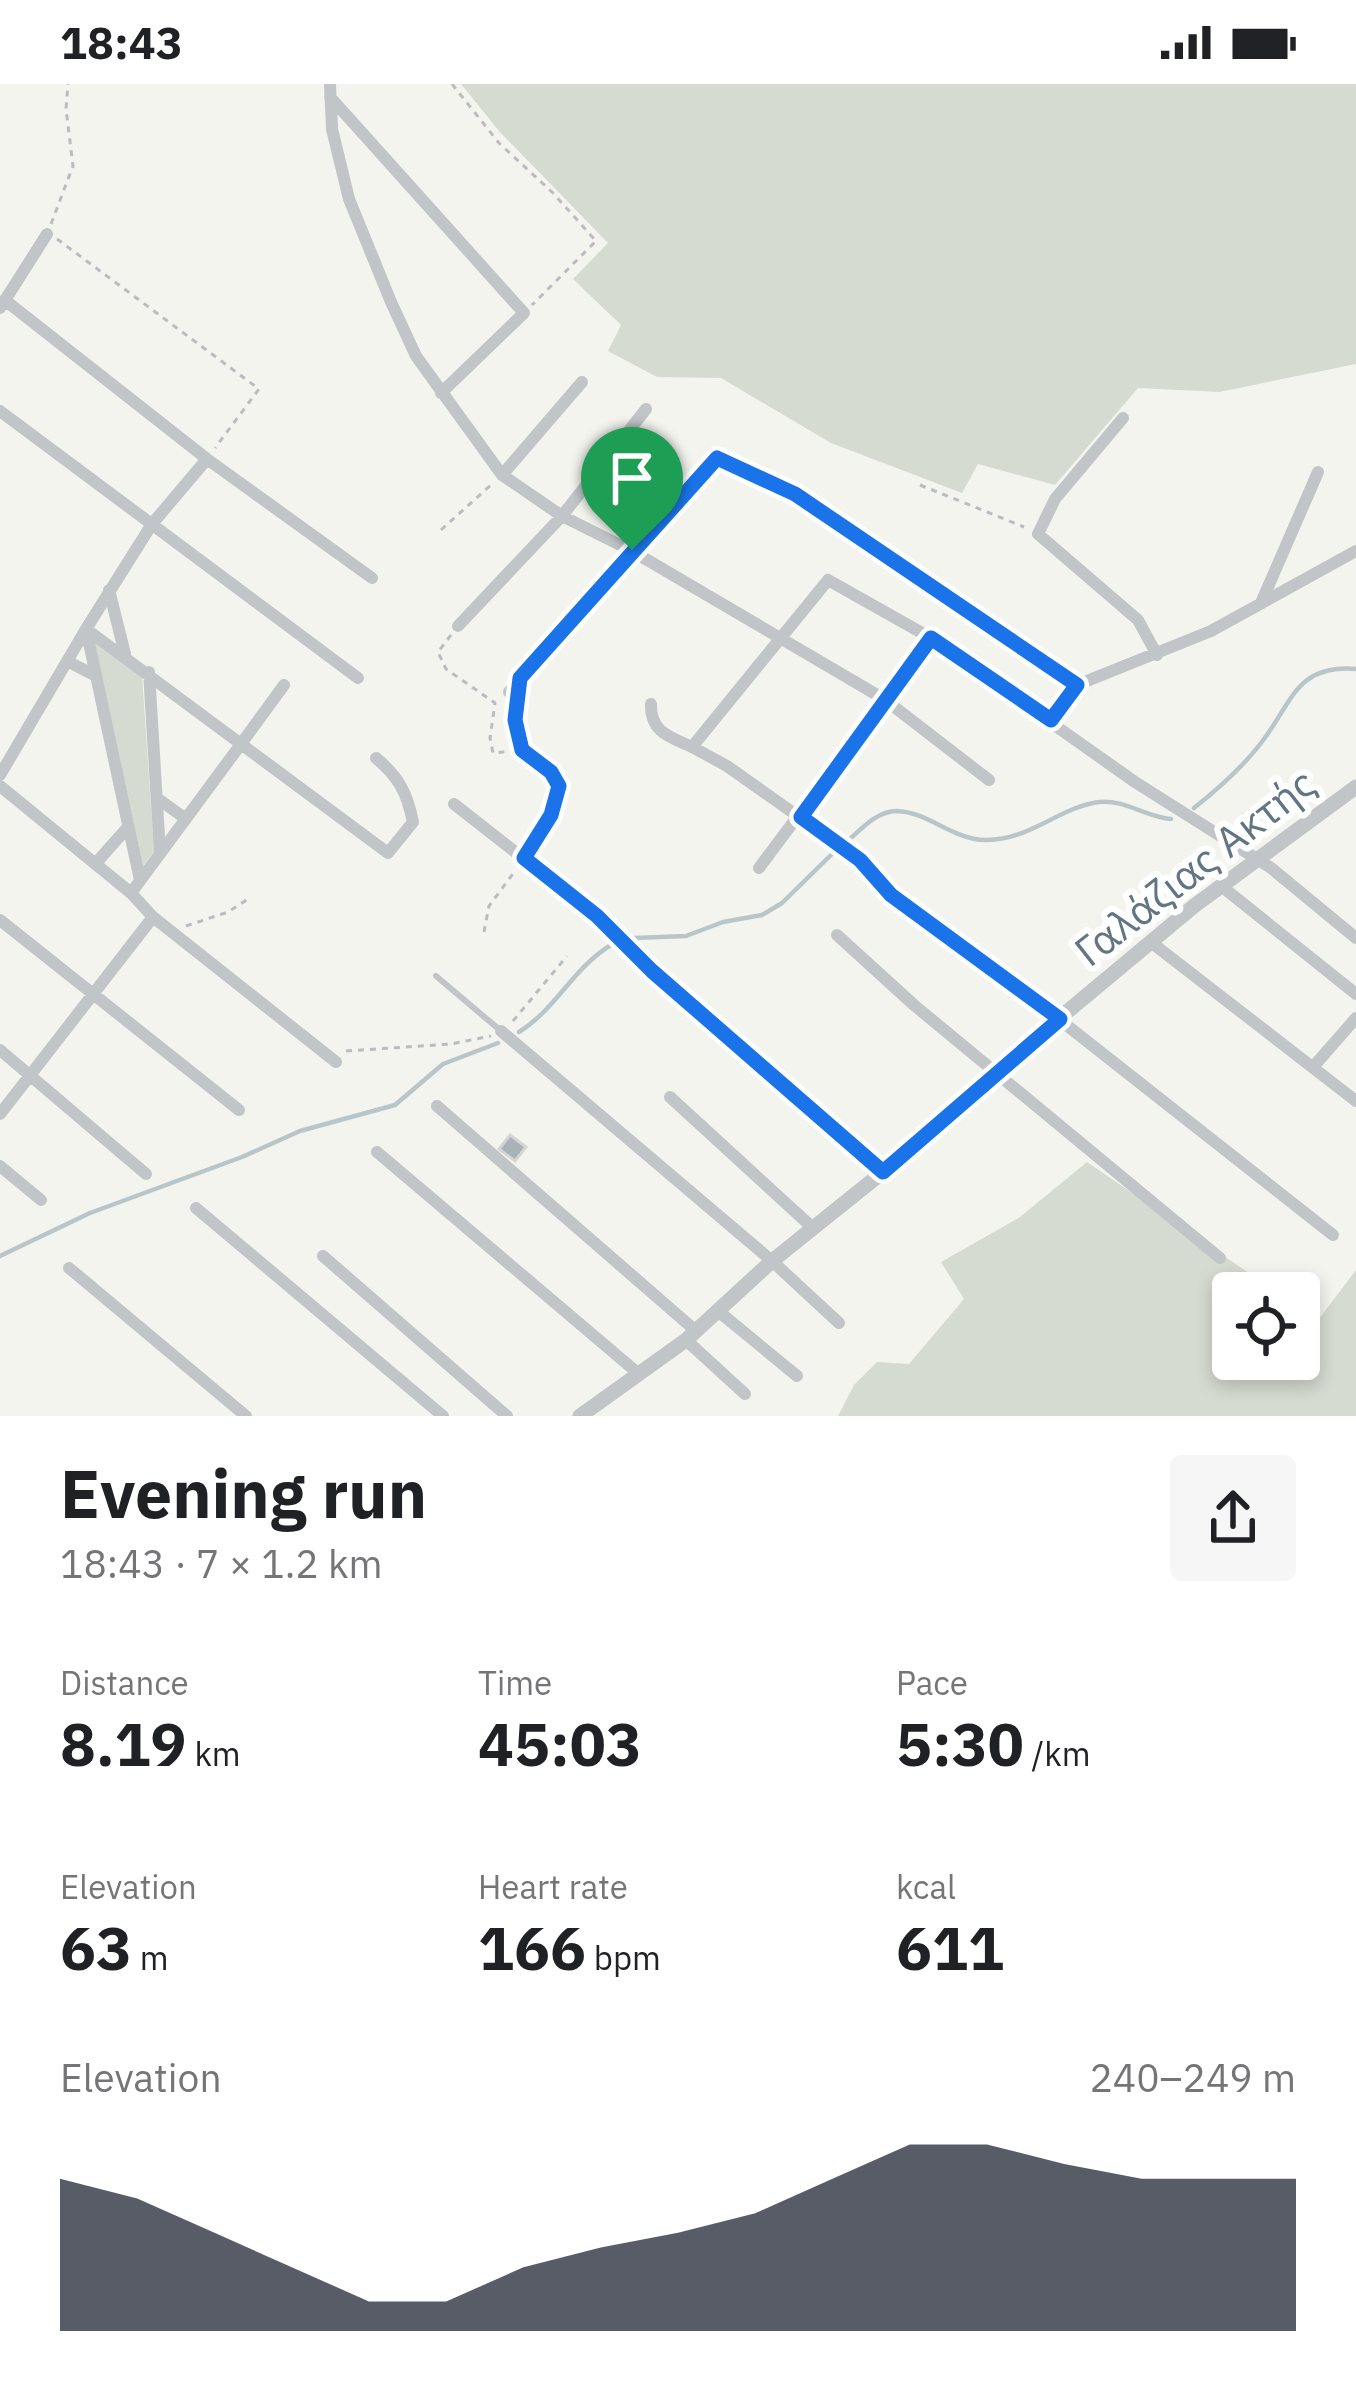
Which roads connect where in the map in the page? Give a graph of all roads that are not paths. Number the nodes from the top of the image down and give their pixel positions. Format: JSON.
{"nodes":[{"id":1,"x":330,"y":90,"type":"edge"},
{"id":2,"x":47,"y":234,"type":"road end"},
{"id":3,"x":3,"y":304,"type":"edge"},
{"id":4,"x":582,"y":382,"type":"dead end"},
{"id":5,"x":441,"y":393,"type":"junction"},
{"id":6,"x":646,"y":409,"type":"dead end"},
{"id":7,"x":0,"y":412,"type":"edge"},
{"id":8,"x":1123,"y":418,"type":"dead end"},
{"id":9,"x":207,"y":459,"type":"junction"},
{"id":10,"x":1318,"y":472,"type":"dead end"},
{"id":11,"x":502,"y":475,"type":"junction"},
{"id":12,"x":562,"y":517,"type":"junction"},
{"id":13,"x":152,"y":524,"type":"junction"},
{"id":14,"x":632,"y":550,"type":"junction"},
{"id":15,"x":1356,"y":551,"type":"edge"},
{"id":16,"x":372,"y":578,"type":"dead end"},
{"id":17,"x":109,"y":590,"type":"junction"},
{"id":18,"x":1261,"y":604,"type":"junction"},
{"id":19,"x":458,"y":626,"type":"road end"},
{"id":20,"x":86,"y":628,"type":"junction"},
{"id":21,"x":781,"y":636,"type":"junction"},
{"id":22,"x":931,"y":638,"type":"junction"},
{"id":23,"x":125,"y":655,"type":"junction"},
{"id":24,"x":1157,"y":655,"type":"junction"},
{"id":25,"x":67,"y":662,"type":"junction"},
{"id":26,"x":149,"y":672,"type":"junction"},
{"id":27,"x":96,"y":676,"type":"junction"},
{"id":28,"x":358,"y":678,"type":"dead end"},
{"id":29,"x":284,"y":685,"type":"dead end"},
{"id":30,"x":1077,"y":685,"type":"junction"},
{"id":31,"x":508,"y":692,"type":"dead end"},
{"id":32,"x":884,"y":699,"type":"junction"},
{"id":33,"x":652,"y":704,"type":"dead end"},
{"id":34,"x":1051,"y":720,"type":"junction"},
{"id":35,"x":241,"y":744,"type":"junction"},
{"id":36,"x":692,"y":747,"type":"junction"},
{"id":37,"x":376,"y":758,"type":"dead end"},
{"id":38,"x":0,"y":775,"type":"edge"},
{"id":39,"x":989,"y":780,"type":"dead end"},
{"id":40,"x":0,"y":786,"type":"edge"},
{"id":41,"x":1356,"y":788,"type":"edge"},
{"id":42,"x":157,"y":798,"type":"junction"},
{"id":43,"x":454,"y":804,"type":"dead end"},
{"id":44,"x":801,"y":817,"type":"junction"},
{"id":45,"x":186,"y":819,"type":"junction"},
{"id":46,"x":128,"y":826,"type":"junction"},
{"id":47,"x":160,"y":853,"type":"junction"},
{"id":48,"x":1254,"y":858,"type":"junction"},
{"id":49,"x":96,"y":863,"type":"junction"},
{"id":50,"x":759,"y":868,"type":"dead end"},
{"id":51,"x":140,"y":880,"type":"junction"},
{"id":52,"x":1220,"y":885,"type":"junction"},
{"id":53,"x":131,"y":892,"type":"junction"},
{"id":54,"x":153,"y":917,"type":"junction"},
{"id":55,"x":0,"y":920,"type":"edge"},
{"id":56,"x":837,"y":935,"type":"dead end"},
{"id":57,"x":1356,"y":938,"type":"edge"},
{"id":58,"x":1152,"y":943,"type":"junction"},
{"id":59,"x":436,"y":976,"type":"dead end"},
{"id":60,"x":1356,"y":994,"type":"edge"},
{"id":61,"x":93,"y":997,"type":"junction"},
{"id":62,"x":1356,"y":1018,"type":"edge"},
{"id":63,"x":1060,"y":1019,"type":"junction"},
{"id":64,"x":501,"y":1031,"type":"joint"},
{"id":65,"x":0,"y":1050,"type":"edge"},
{"id":66,"x":331,"y":1058,"type":"road end"},
{"id":67,"x":1314,"y":1066,"type":"junction"},
{"id":68,"x":995,"y":1072,"type":"junction"},
{"id":69,"x":29,"y":1074,"type":"junction"},
{"id":70,"x":670,"y":1097,"type":"dead end"},
{"id":71,"x":1356,"y":1101,"type":"edge"},
{"id":72,"x":437,"y":1106,"type":"dead end"},
{"id":73,"x":239,"y":1111,"type":"dead end"},
{"id":74,"x":0,"y":1114,"type":"edge"},
{"id":75,"x":377,"y":1152,"type":"dead end"},
{"id":76,"x":0,"y":1166,"type":"edge"},
{"id":77,"x":883,"y":1172,"type":"junction"},
{"id":78,"x":146,"y":1174,"type":"dead end"},
{"id":79,"x":41,"y":1200,"type":"dead end"},
{"id":80,"x":196,"y":1208,"type":"dead end"},
{"id":81,"x":813,"y":1228,"type":"junction"},
{"id":82,"x":1333,"y":1235,"type":"dead end"},
{"id":83,"x":323,"y":1256,"type":"dead end"},
{"id":84,"x":1220,"y":1258,"type":"dead end"},
{"id":85,"x":772,"y":1261,"type":"junction"},
{"id":86,"x":68,"y":1268,"type":"dead end"},
{"id":87,"x":718,"y":1311,"type":"junction"},
{"id":88,"x":839,"y":1323,"type":"dead end"},
{"id":89,"x":691,"y":1335,"type":"junction"},
{"id":90,"x":638,"y":1374,"type":"junction"},
{"id":91,"x":796,"y":1376,"type":"dead end"},
{"id":92,"x":745,"y":1394,"type":"dead end"},
{"id":93,"x":246,"y":1416,"type":"edge"},
{"id":94,"x":443,"y":1416,"type":"edge"},
{"id":95,"x":507,"y":1416,"type":"edge"},
{"id":96,"x":580,"y":1416,"type":"edge"}],
"edges":[{"from":1,"to":5,"type":"street"},
{"from":1,"to":5,"type":"street"},
{"from":2,"to":3,"type":"street"},
{"from":3,"to":9,"type":"street"},
{"from":4,"to":11,"type":"street"},
{"from":5,"to":11,"type":"street"},
{"from":6,"to":12,"type":"street"},
{"from":7,"to":13,"type":"street"},
{"from":8,"to":24,"type":"street"},
{"from":9,"to":13,"type":"street"},
{"from":9,"to":16,"type":"street"},
{"from":10,"to":18,"type":"street"},
{"from":11,"to":12,"type":"street"},
{"from":12,"to":14,"type":"street"},
{"from":12,"to":19,"type":"street"},
{"from":13,"to":17,"type":"street"},
{"from":13,"to":28,"type":"street"},
{"from":14,"to":21,"type":"street"},
{"from":14,"to":30,"type":"street"},
{"from":14,"to":31,"type":"street"},
{"from":15,"to":18,"type":"street"},
{"from":17,"to":20,"type":"street"},
{"from":17,"to":23,"type":"street"},
{"from":18,"to":24,"type":"street"},
{"from":20,"to":23,"type":"street"},
{"from":20,"to":25,"type":"street"},
{"from":20,"to":27,"type":"street"},
{"from":21,"to":22,"type":"street"},
{"from":21,"to":32,"type":"street"},
{"from":21,"to":36,"type":"street"},
{"from":22,"to":32,"type":"street"},
{"from":22,"to":34,"type":"street"},
{"from":23,"to":26,"type":"street"},
{"from":24,"to":30,"type":"street"},
{"from":25,"to":27,"type":"street"},
{"from":25,"to":38,"type":"street"},
{"from":26,"to":35,"type":"street"},
{"from":26,"to":42,"type":"street"},
{"from":27,"to":46,"type":"street"},
{"from":29,"to":35,"type":"street"},
{"from":30,"to":34,"type":"street"},
{"from":32,"to":39,"type":"street"},
{"from":32,"to":44,"type":"street"},
{"from":33,"to":36,"type":"street"},
{"from":34,"to":48,"type":"street"},
{"from":35,"to":37,"type":"street"},
{"from":35,"to":45,"type":"street"},
{"from":36,"to":44,"type":"street"},
{"from":40,"to":49,"type":"street"},
{"from":41,"to":48,"type":"street","name":"Γαλάζιας Ακτής"},
{"from":42,"to":45,"type":"street"},
{"from":42,"to":47,"type":"street"},
{"from":43,"to":77,"type":"street"},
{"from":44,"to":50,"type":"street"},
{"from":44,"to":63,"type":"street"},
{"from":45,"to":47,"type":"street"},
{"from":46,"to":49,"type":"street"},
{"from":46,"to":51,"type":"street"},
{"from":47,"to":51,"type":"street"},
{"from":48,"to":52,"type":"street","name":"Γαλάζιας Ακτής"},
{"from":48,"to":57,"type":"street"},
{"from":49,"to":53,"type":"street"},
{"from":51,"to":53,"type":"street"},
{"from":52,"to":58,"type":"street","name":"Γαλάζιας Ακτής"},
{"from":52,"to":60,"type":"street"},
{"from":53,"to":54,"type":"street"},
{"from":54,"to":61,"type":"street"},
{"from":54,"to":66,"type":"street"},
{"from":55,"to":61,"type":"street"},
{"from":56,"to":68,"type":"street"},
{"from":58,"to":63,"type":"street","name":"Γαλάζιας Ακτής"},
{"from":58,"to":67,"type":"street"},
{"from":59,"to":64,"type":"lane"},
{"from":61,"to":69,"type":"street"},
{"from":61,"to":73,"type":"street"},
{"from":62,"to":67,"type":"street"},
{"from":63,"to":68,"type":"street","name":"Γαλάζιας Ακτής"},
{"from":63,"to":82,"type":"street"},
{"from":64,"to":85,"type":"street"},
{"from":65,"to":69,"type":"street"},
{"from":67,"to":71,"type":"street"},
{"from":68,"to":77,"type":"street","name":"Γαλάζιας Ακτής"},
{"from":68,"to":84,"type":"street"},
{"from":69,"to":74,"type":"street"},
{"from":69,"to":78,"type":"street"},
{"from":70,"to":81,"type":"street"},
{"from":72,"to":89,"type":"street"},
{"from":75,"to":90,"type":"street"},
{"from":76,"to":79,"type":"street"},
{"from":77,"to":81,"type":"street","name":"Γαλάζιας Ακτής"},
{"from":80,"to":94,"type":"street"},
{"from":81,"to":85,"type":"street","name":"Γαλάζιας Ακτής"},
{"from":83,"to":95,"type":"street"},
{"from":85,"to":87,"type":"street","name":"Γαλάζιας Ακτής"},
{"from":85,"to":88,"type":"street"},
{"from":86,"to":93,"type":"street"},
{"from":87,"to":89,"type":"street","name":"Γαλάζιας Ακτής"},
{"from":87,"to":91,"type":"street"},
{"from":89,"to":90,"type":"street","name":"Γαλάζιας Ακτής"},
{"from":89,"to":92,"type":"street"},
{"from":90,"to":96,"type":"street","name":"Γαλάζιας Ακτής"}]}
